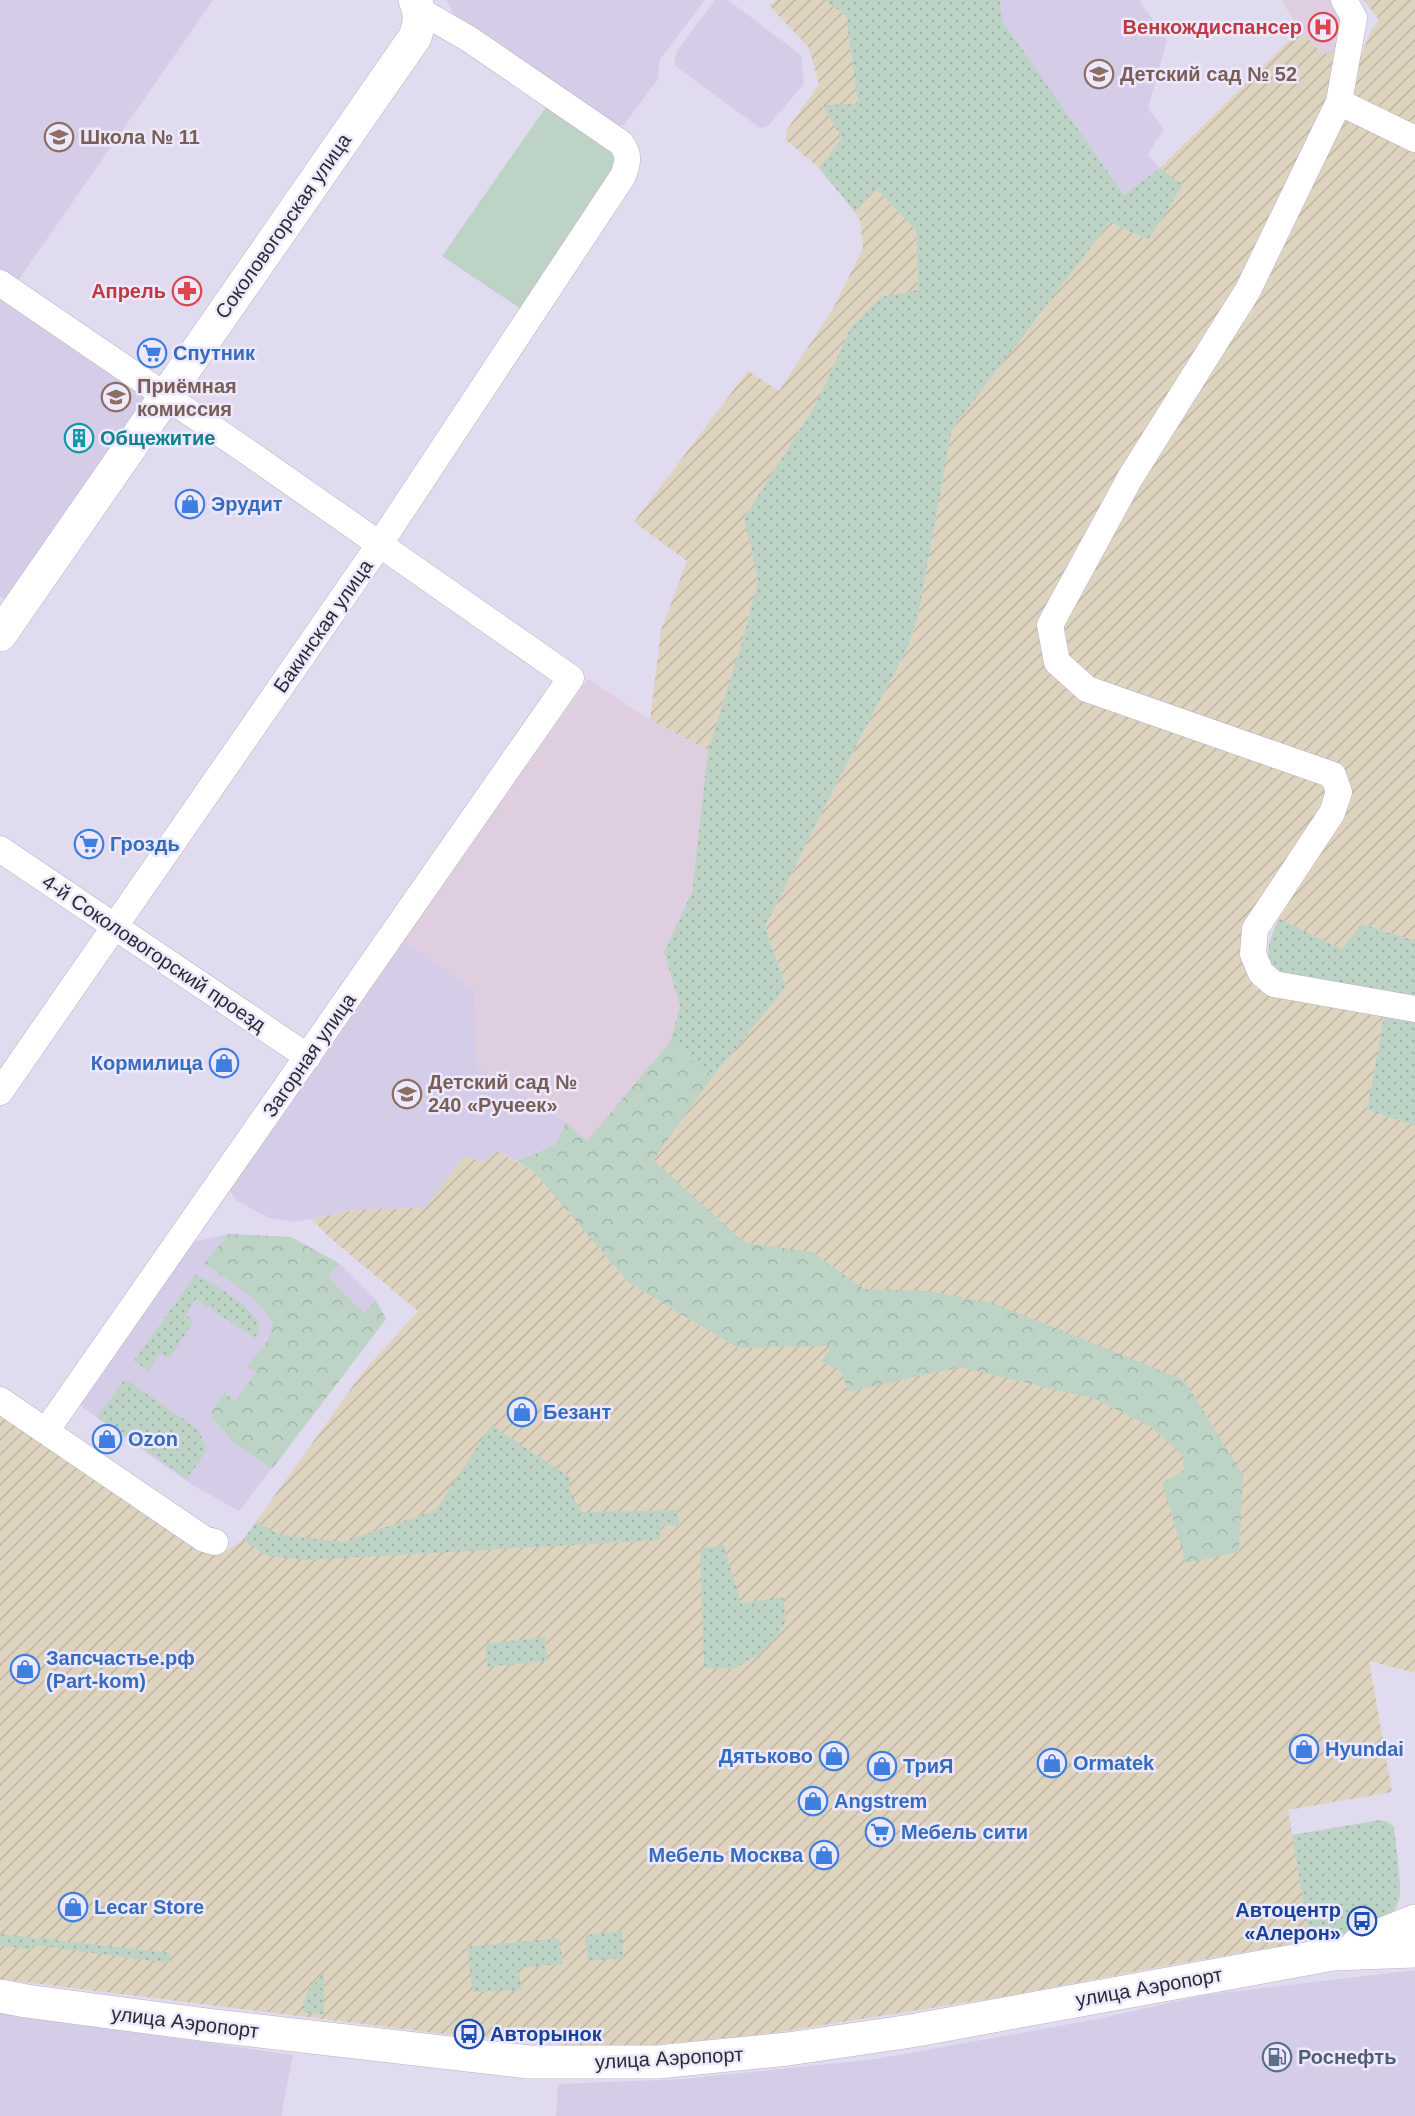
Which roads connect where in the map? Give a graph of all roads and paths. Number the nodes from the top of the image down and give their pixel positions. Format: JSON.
{"nodes":[{"id":1,"x":1344,"y":0,"type":"edge"},
{"id":2,"x":418,"y":11,"type":"edge"},
{"id":3,"x":1338,"y":102,"type":"junction"},
{"id":4,"x":1415,"y":139,"type":"edge"},
{"id":5,"x":0,"y":283,"type":"edge"},
{"id":6,"x":165,"y":396,"type":"junction"},
{"id":7,"x":379,"y":545,"type":"junction"},
{"id":8,"x":0,"y":635,"type":"edge"},
{"id":9,"x":0,"y":849,"type":"edge"},
{"id":10,"x":114,"y":926,"type":"junction"},
{"id":11,"x":1415,"y":1009,"type":"edge"},
{"id":12,"x":308,"y":1057,"type":"junction"},
{"id":13,"x":0,"y":1092,"type":"edge"},
{"id":14,"x":0,"y":1400,"type":"edge"},
{"id":15,"x":46,"y":1431,"type":"junction"},
{"id":16,"x":215,"y":1542,"type":"dead end"},
{"id":17,"x":1415,"y":1922,"type":"edge"},
{"id":18,"x":1415,"y":1951,"type":"edge"},
{"id":19,"x":1333,"y":1954,"type":"junction"},
{"id":20,"x":0,"y":1996,"type":"edge"}],
"edges":[{"from":1,"to":3,"type":"street"},
{"from":2,"to":6,"type":"main road","name":"Соколовогорская улица"},
{"from":2,"to":7,"type":"street","name":"Бакинская улица"},
{"from":3,"to":4,"type":"street"},
{"from":3,"to":11,"type":"street"},
{"from":5,"to":6,"type":"street"},
{"from":6,"to":7,"type":"street"},
{"from":6,"to":8,"type":"main road","name":"Соколовогорская улица"},
{"from":7,"to":10,"type":"street","name":"Бакинская улица"},
{"from":7,"to":12,"type":"street","name":"Загорная улица"},
{"from":9,"to":10,"type":"street","name":"4-й Соколовогорский проезд"},
{"from":10,"to":12,"type":"street","name":"4-й Соколовогорский проезд"},
{"from":10,"to":13,"type":"street","name":"Бакинская улица"},
{"from":12,"to":15,"type":"street","name":"Загорная улица"},
{"from":14,"to":15,"type":"street"},
{"from":15,"to":16,"type":"street"},
{"from":17,"to":19,"type":"main road","name":"улица Аэропорт"},
{"from":18,"to":19,"type":"main road","name":"улица Аэропорт"},
{"from":19,"to":20,"type":"main road","name":"улица Аэропорт"}]}
